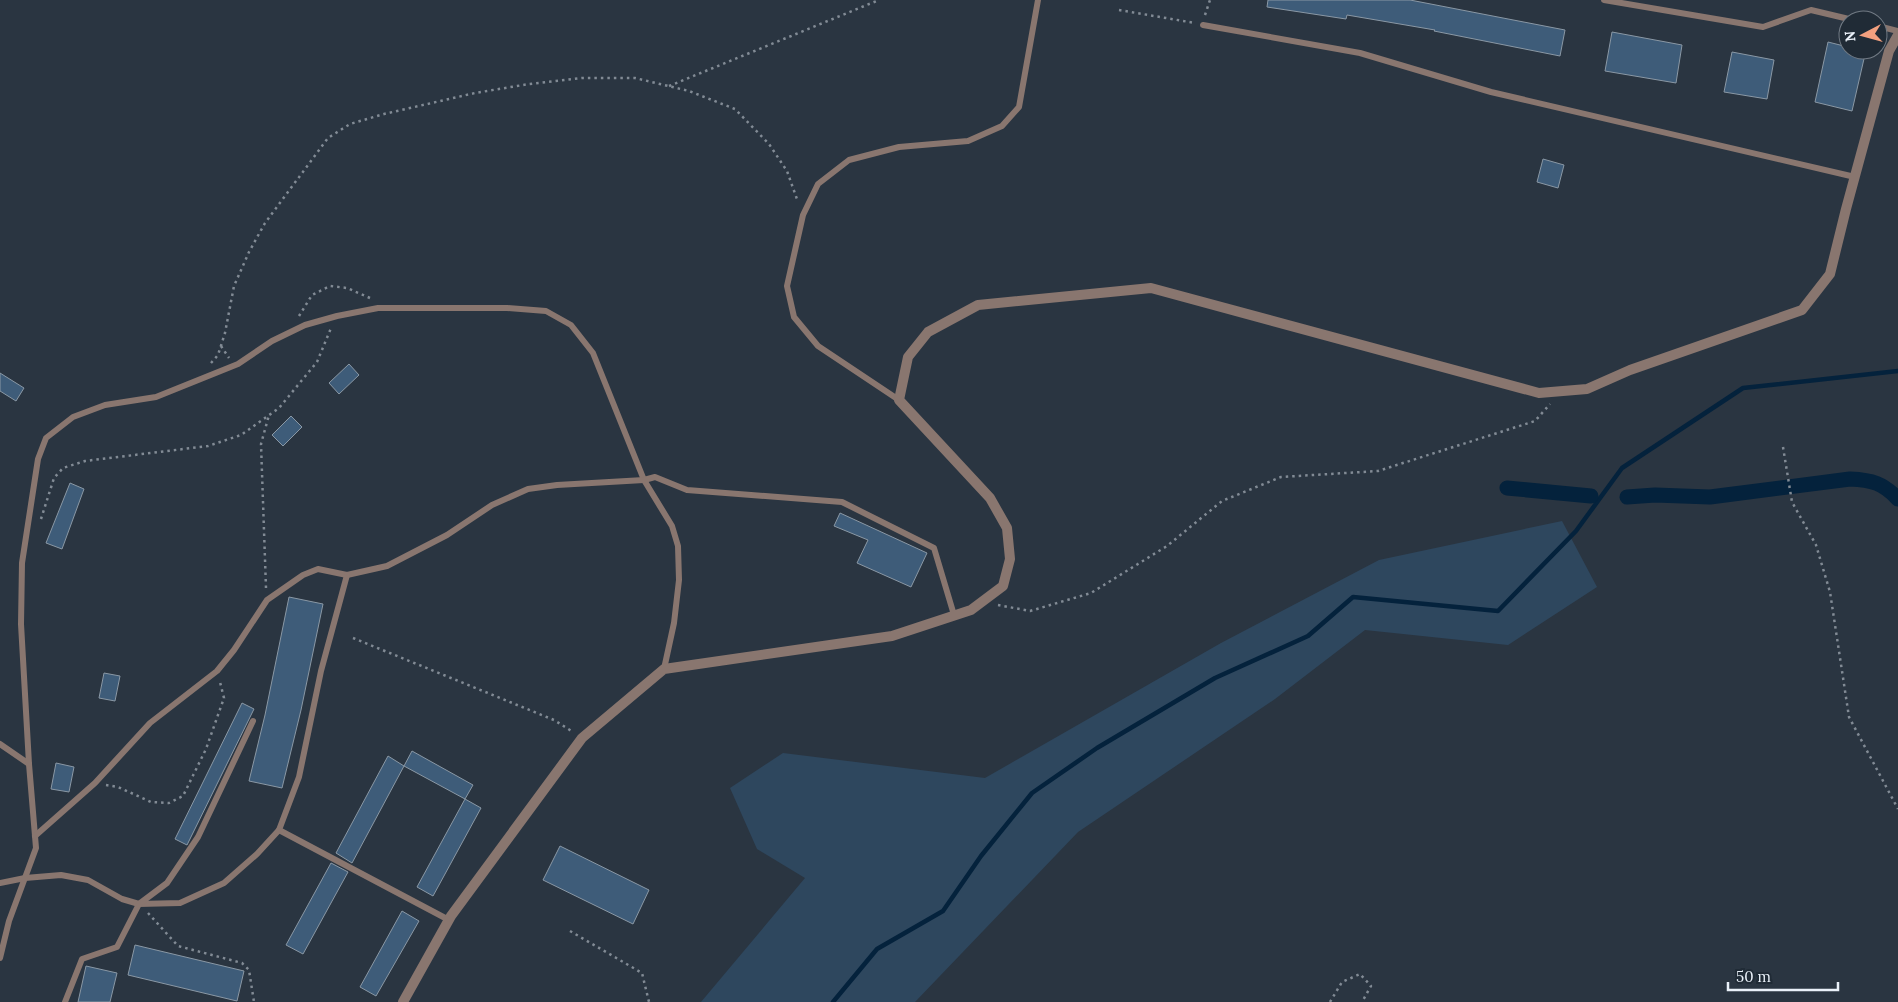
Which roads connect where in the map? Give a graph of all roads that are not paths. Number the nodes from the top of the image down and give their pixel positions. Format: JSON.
{"nodes":[{"id":1,"x":1038,"y":0,"type":"edge"},
{"id":2,"x":1604,"y":0,"type":"edge"},
{"id":3,"x":1838,"y":16,"type":"edge"},
{"id":4,"x":1203,"y":25,"type":"road end"},
{"id":5,"x":1898,"y":34,"type":"edge"},
{"id":6,"x":1894,"y":48,"type":"edge"},
{"id":7,"x":1854,"y":177,"type":"junction"},
{"id":8,"x":899,"y":400,"type":"junction"},
{"id":9,"x":644,"y":480,"type":"junction"},
{"id":10,"x":348,"y":576,"type":"junction"},
{"id":11,"x":954,"y":615,"type":"junction"},
{"id":12,"x":664,"y":669,"type":"junction"},
{"id":13,"x":253,"y":721,"type":"dead end"},
{"id":14,"x":0,"y":744,"type":"edge"},
{"id":15,"x":29,"y":764,"type":"junction"},
{"id":16,"x":279,"y":830,"type":"junction"},
{"id":17,"x":35,"y":836,"type":"junction"},
{"id":18,"x":25,"y":878,"type":"junction"},
{"id":19,"x":0,"y":883,"type":"edge"},
{"id":20,"x":139,"y":904,"type":"junction"},
{"id":21,"x":449,"y":920,"type":"junction"},
{"id":22,"x":0,"y":958,"type":"edge"},
{"id":23,"x":65,"y":1002,"type":"edge"},
{"id":24,"x":403,"y":1002,"type":"edge"}],
"edges":[{"from":1,"to":8,"type":"lane"},
{"from":2,"to":3,"type":"lane"},
{"from":4,"to":7,"type":"lane"},
{"from":5,"to":6,"type":"street"},
{"from":6,"to":7,"type":"street"},
{"from":7,"to":8,"type":"street"},
{"from":8,"to":11,"type":"street"},
{"from":9,"to":10,"type":"lane"},
{"from":9,"to":11,"type":"lane"},
{"from":9,"to":12,"type":"lane"},
{"from":9,"to":15,"type":"lane"},
{"from":10,"to":16,"type":"lane"},
{"from":10,"to":17,"type":"lane"},
{"from":11,"to":12,"type":"street"},
{"from":12,"to":21,"type":"street"},
{"from":13,"to":20,"type":"lane"},
{"from":14,"to":15,"type":"lane"},
{"from":15,"to":17,"type":"lane"},
{"from":16,"to":20,"type":"lane"},
{"from":16,"to":21,"type":"lane"},
{"from":17,"to":18,"type":"lane"},
{"from":18,"to":19,"type":"lane"},
{"from":18,"to":20,"type":"lane"},
{"from":18,"to":22,"type":"lane"},
{"from":20,"to":23,"type":"lane"},
{"from":21,"to":24,"type":"street"}]}
